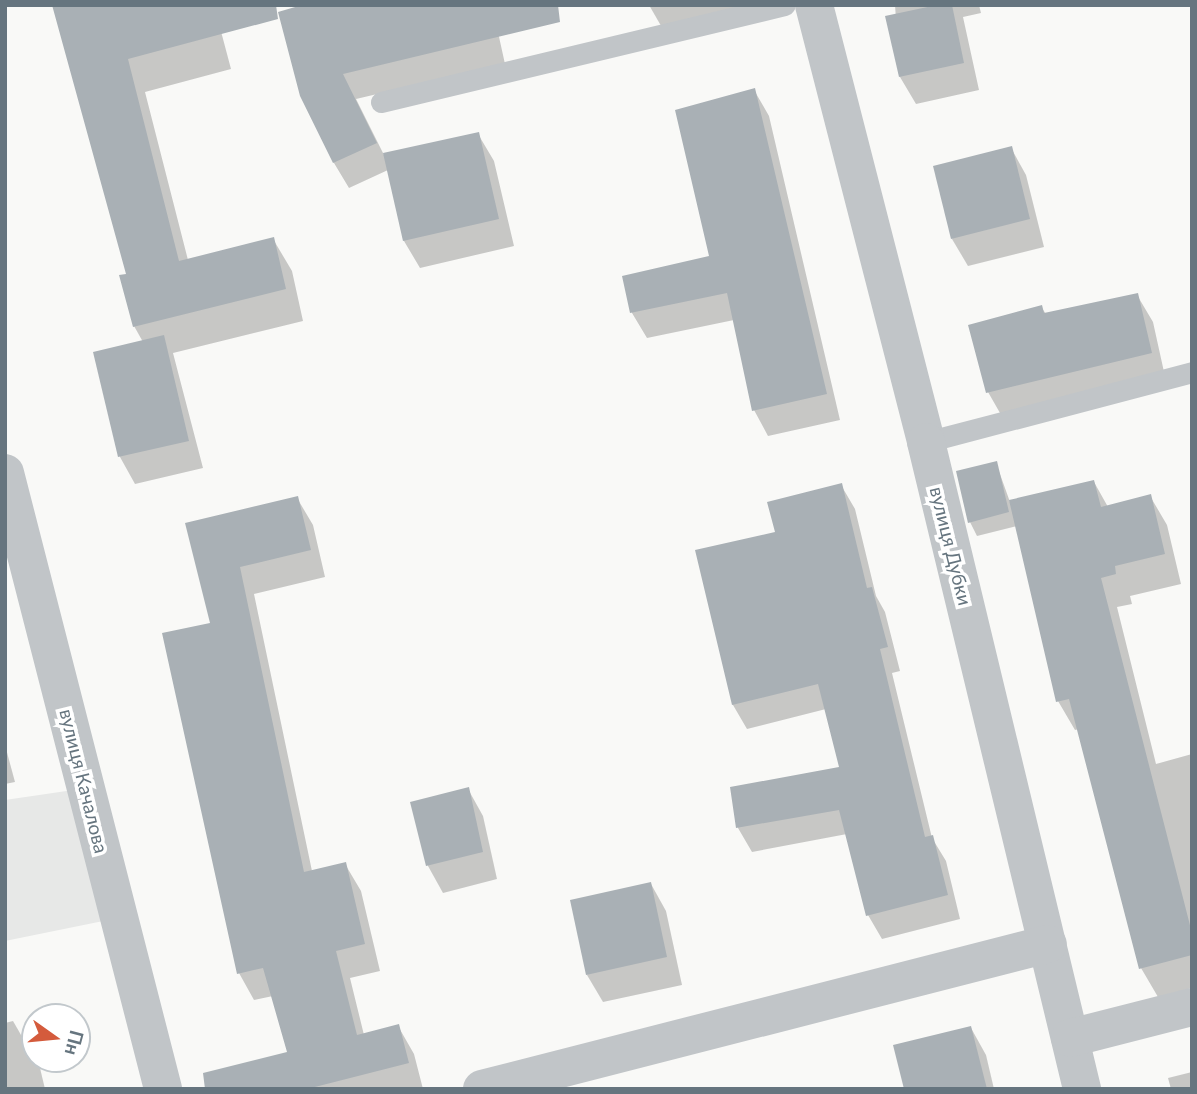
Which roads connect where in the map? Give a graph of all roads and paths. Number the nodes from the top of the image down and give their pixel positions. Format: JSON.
{"nodes":[{"id":1,"x":785,"y":5,"type":"edge"},
{"id":2,"x":814,"y":5,"type":"edge"},
{"id":3,"x":381,"y":102,"type":"dead end"},
{"id":4,"x":1192,"y":372,"type":"edge"},
{"id":5,"x":926,"y":442,"type":"junction"},
{"id":6,"x":5,"y":473,"type":"edge"},
{"id":7,"x":1048,"y":944,"type":"junction"},
{"id":8,"x":1192,"y":1007,"type":"edge"},
{"id":9,"x":1070,"y":1038,"type":"junction"},
{"id":10,"x":163,"y":1089,"type":"edge"},
{"id":11,"x":482,"y":1089,"type":"edge"},
{"id":12,"x":1082,"y":1089,"type":"edge"}],
"edges":[{"from":1,"to":3,"type":"lane"},
{"from":2,"to":5,"type":"street","name":"вулиця Дубки"},
{"from":4,"to":5,"type":"lane"},
{"from":5,"to":7,"type":"street","name":"вулиця Дубки"},
{"from":6,"to":10,"type":"street","name":"вулиця Качалова"},
{"from":7,"to":9,"type":"street","name":"вулиця Дубки"},
{"from":7,"to":11,"type":"street"},
{"from":8,"to":9,"type":"street"},
{"from":9,"to":12,"type":"street","name":"вулиця Дубки"}]}
